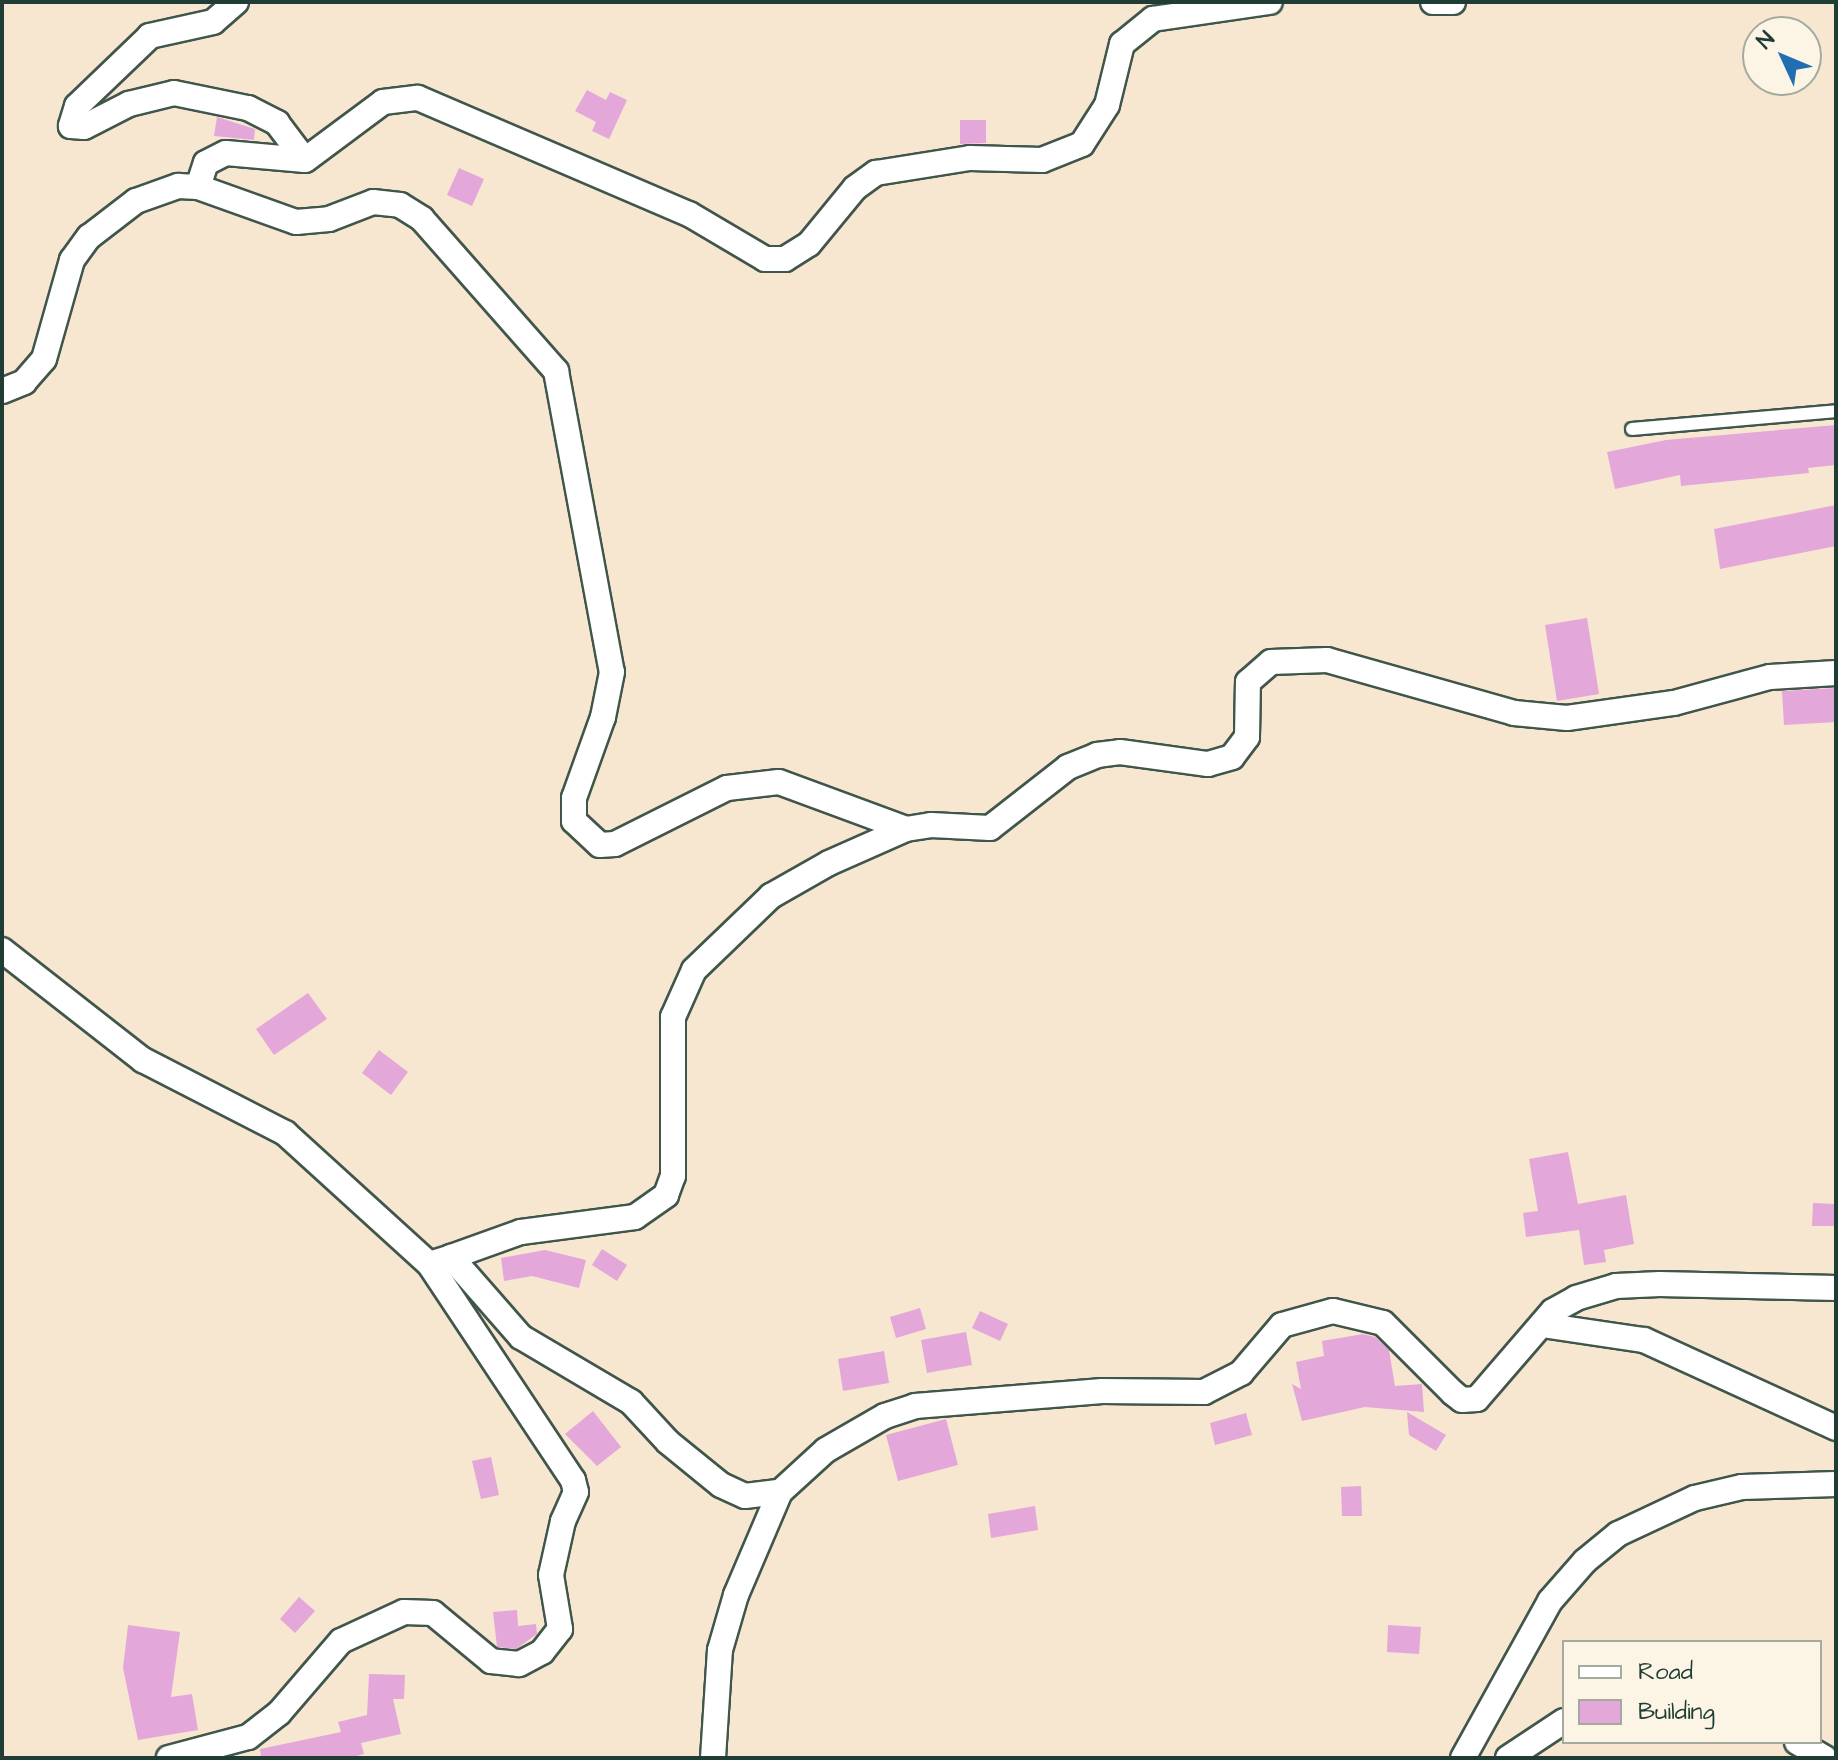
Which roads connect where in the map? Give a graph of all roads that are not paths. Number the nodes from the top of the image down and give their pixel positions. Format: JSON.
{"nodes":[{"id":1,"x":236,"y":2,"type":"edge"},
{"id":2,"x":1270,"y":2,"type":"edge"},
{"id":3,"x":1433,"y":2,"type":"edge"},
{"id":4,"x":1453,"y":2,"type":"edge"},
{"id":5,"x":305,"y":160,"type":"junction"},
{"id":6,"x":198,"y":187,"type":"junction"},
{"id":7,"x":2,"y":391,"type":"edge"},
{"id":8,"x":1836,"y":411,"type":"edge"},
{"id":9,"x":1632,"y":429,"type":"dead end"},
{"id":10,"x":1836,"y":673,"type":"edge"},
{"id":11,"x":906,"y":829,"type":"junction"},
{"id":12,"x":2,"y":950,"type":"edge"},
{"id":13,"x":441,"y":1261,"type":"junction"},
{"id":14,"x":1836,"y":1288,"type":"edge"},
{"id":15,"x":1542,"y":1325,"type":"junction"},
{"id":16,"x":1836,"y":1428,"type":"edge"},
{"id":17,"x":1836,"y":1484,"type":"edge"},
{"id":18,"x":780,"y":1492,"type":"junction"},
{"id":19,"x":1562,"y":1722,"type":"edge"},
{"id":20,"x":1800,"y":1744,"type":"edge"},
{"id":21,"x":169,"y":1758,"type":"edge"},
{"id":22,"x":713,"y":1758,"type":"edge"},
{"id":23,"x":1463,"y":1758,"type":"edge"},
{"id":24,"x":1508,"y":1758,"type":"edge"},
{"id":25,"x":1825,"y":1758,"type":"edge"}],
"edges":[{"from":1,"to":5,"type":"street"},
{"from":2,"to":5,"type":"street"},
{"from":3,"to":4,"type":"street"},
{"from":5,"to":6,"type":"street"},
{"from":6,"to":7,"type":"street"},
{"from":6,"to":11,"type":"street"},
{"from":8,"to":9,"type":"lane"},
{"from":10,"to":11,"type":"street"},
{"from":11,"to":13,"type":"street"},
{"from":12,"to":13,"type":"street"},
{"from":13,"to":18,"type":"street"},
{"from":13,"to":21,"type":"street"},
{"from":14,"to":15,"type":"street"},
{"from":15,"to":16,"type":"street"},
{"from":15,"to":18,"type":"street"},
{"from":17,"to":23,"type":"street"},
{"from":18,"to":22,"type":"street"},
{"from":19,"to":24,"type":"street"},
{"from":20,"to":25,"type":"street"}]}
